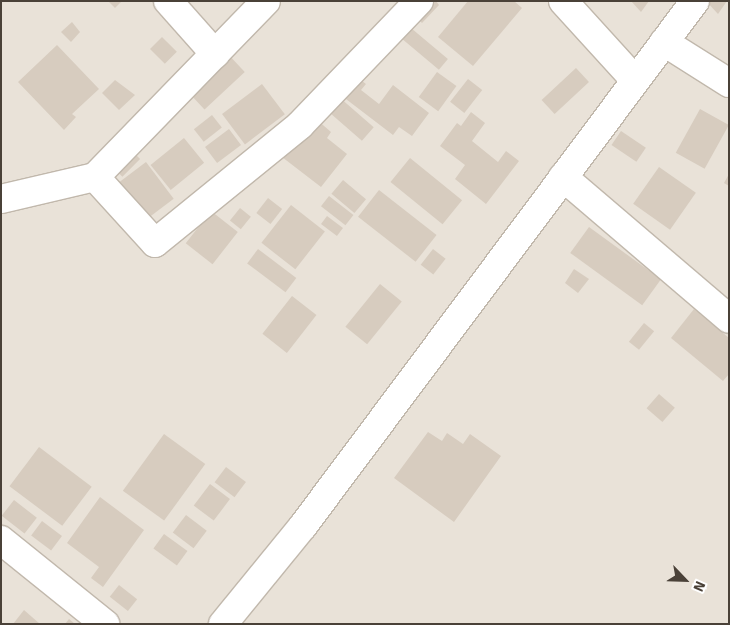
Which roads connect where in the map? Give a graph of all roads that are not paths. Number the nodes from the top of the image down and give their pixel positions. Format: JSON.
{"nodes":[{"id":1,"x":168,"y":1,"type":"edge"},
{"id":2,"x":266,"y":1,"type":"edge"},
{"id":3,"x":419,"y":1,"type":"edge"},
{"id":4,"x":563,"y":1,"type":"edge"},
{"id":5,"x":695,"y":1,"type":"edge"},
{"id":6,"x":664,"y":42,"type":"junction"},
{"id":7,"x":215,"y":54,"type":"junction"},
{"id":8,"x":635,"y":80,"type":"junction"},
{"id":9,"x":729,"y":83,"type":"edge"},
{"id":10,"x":563,"y":177,"type":"junction"},
{"id":11,"x":95,"y":178,"type":"junction"},
{"id":12,"x":1,"y":199,"type":"edge"},
{"id":13,"x":729,"y":319,"type":"edge"},
{"id":14,"x":1,"y":540,"type":"edge"},
{"id":15,"x":105,"y":624,"type":"edge"},
{"id":16,"x":224,"y":624,"type":"edge"}],
"edges":[{"from":1,"to":7,"type":"street"},
{"from":2,"to":7,"type":"street"},
{"from":3,"to":11,"type":"street"},
{"from":4,"to":8,"type":"street"},
{"from":5,"to":6,"type":"street"},
{"from":6,"to":8,"type":"street"},
{"from":6,"to":9,"type":"street"},
{"from":7,"to":11,"type":"street"},
{"from":8,"to":10,"type":"street"},
{"from":10,"to":13,"type":"street"},
{"from":10,"to":16,"type":"street"},
{"from":11,"to":12,"type":"street"},
{"from":14,"to":15,"type":"street"}]}
